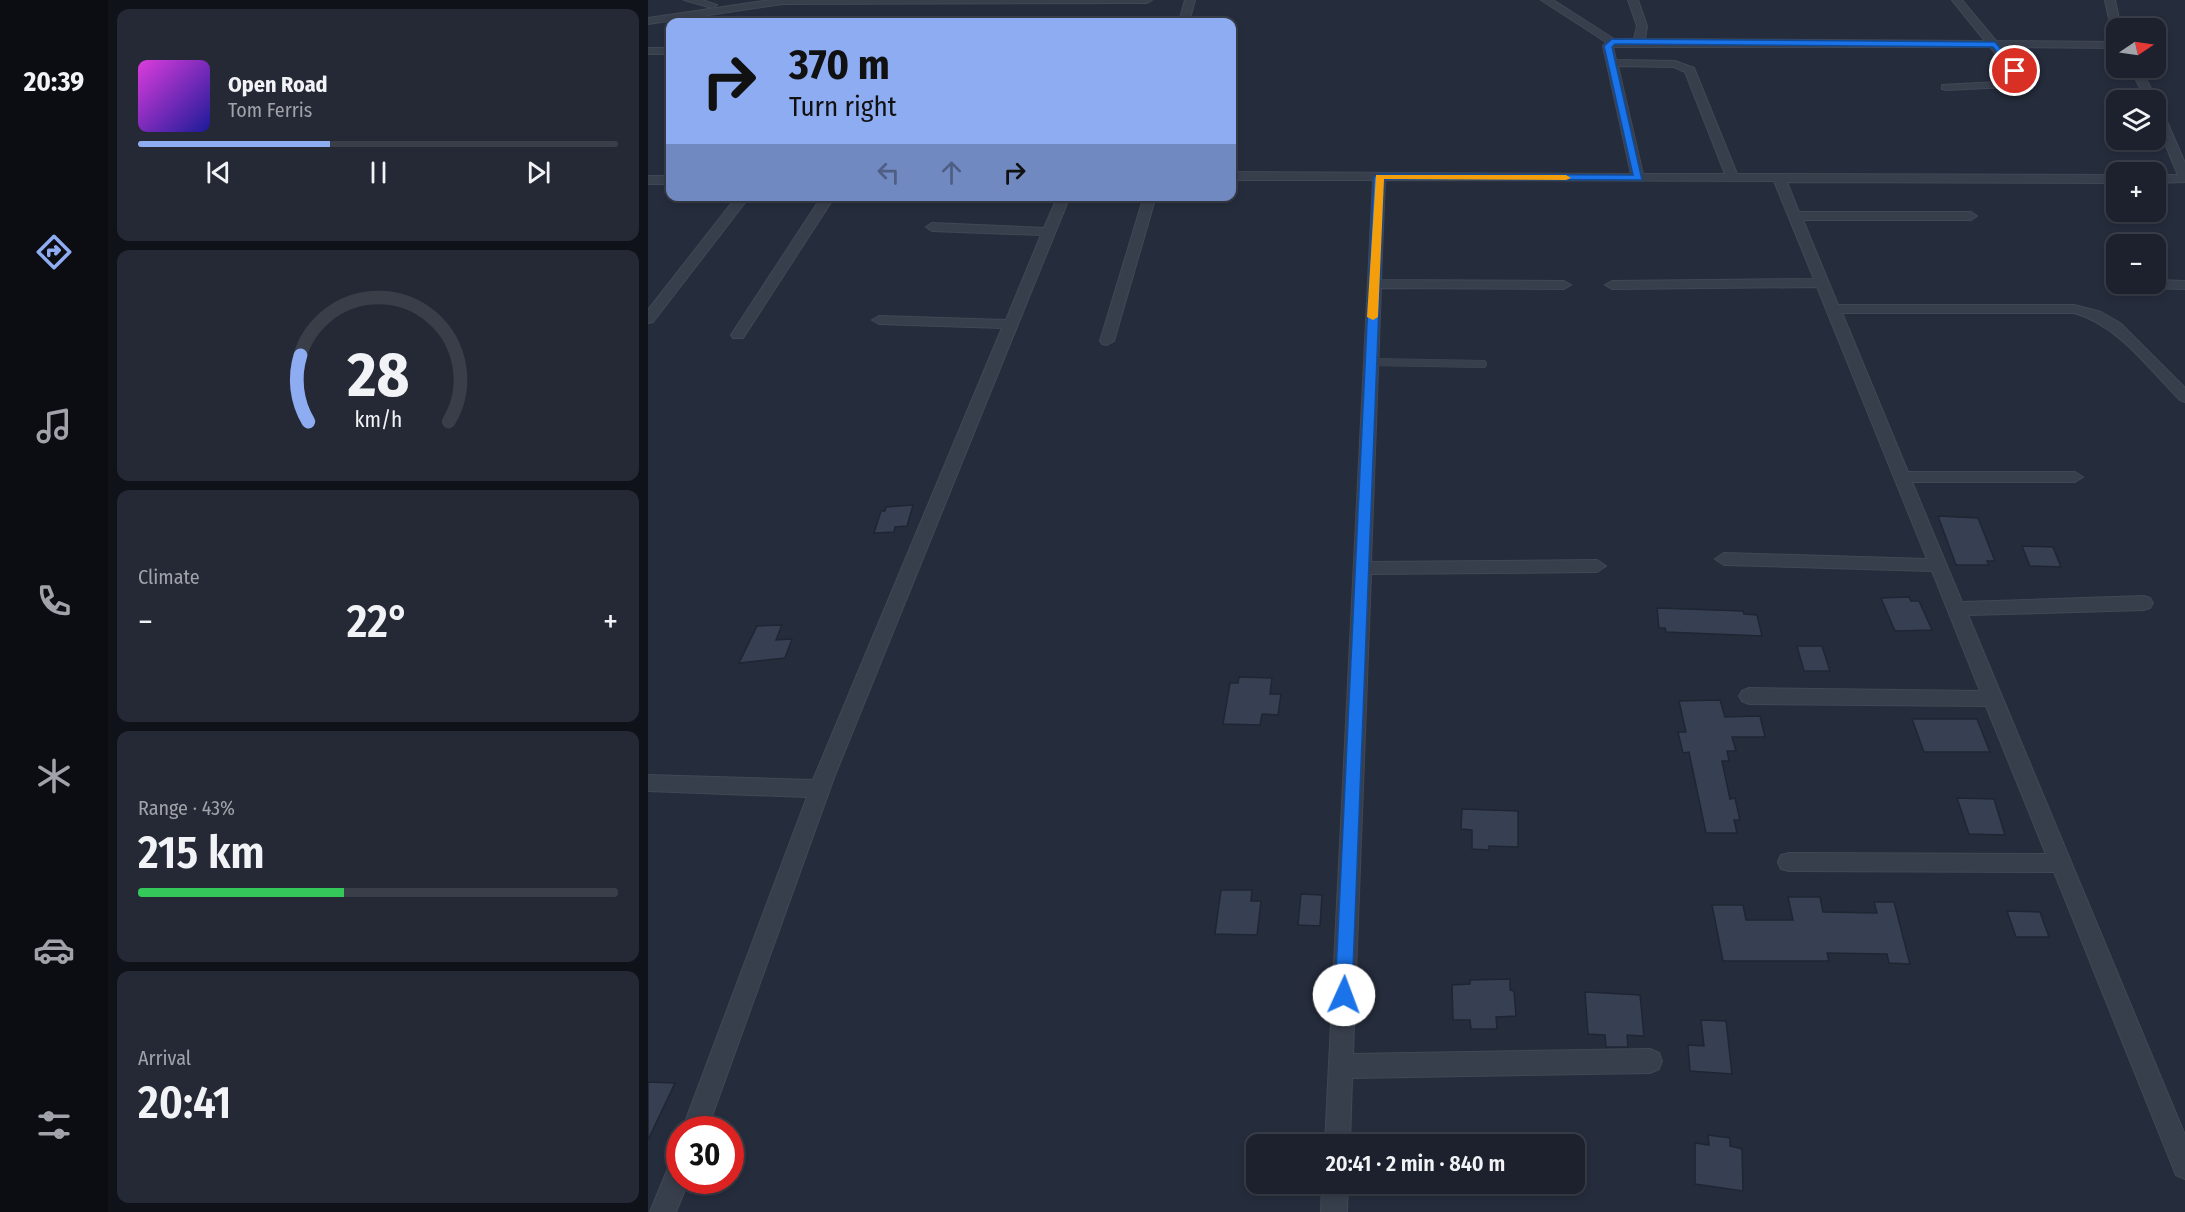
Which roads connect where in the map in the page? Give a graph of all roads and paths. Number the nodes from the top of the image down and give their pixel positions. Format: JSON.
{"nodes":[{"id":1,"x":689,"y":0,"type":"edge"},
{"id":2,"x":783,"y":0,"type":"edge"},
{"id":3,"x":1147,"y":0,"type":"edge"},
{"id":4,"x":1190,"y":0,"type":"edge"},
{"id":5,"x":1546,"y":0,"type":"edge"},
{"id":6,"x":1633,"y":0,"type":"edge"},
{"id":7,"x":1957,"y":0,"type":"edge"},
{"id":8,"x":2110,"y":0,"type":"edge"},
{"id":9,"x":712,"y":5,"type":"junction"},
{"id":10,"x":1185,"y":18,"type":"edge"},
{"id":11,"x":2114,"y":18,"type":"edge"},
{"id":12,"x":648,"y":19,"type":"edge"},
{"id":13,"x":1640,"y":41,"type":"junction"},
{"id":14,"x":1612,"y":42,"type":"junction"},
{"id":15,"x":1995,"y":45,"type":"junction"},
{"id":16,"x":2106,"y":45,"type":"edge"},
{"id":17,"x":648,"y":51,"type":"edge"},
{"id":18,"x":666,"y":51,"type":"edge"},
{"id":19,"x":1612,"y":63,"type":"junction"},
{"id":20,"x":1946,"y":87,"type":"dead end"},
{"id":21,"x":2166,"y":133,"type":"edge"},
{"id":22,"x":1236,"y":176,"type":"edge"},
{"id":23,"x":1379,"y":177,"type":"junction"},
{"id":24,"x":2185,"y":177,"type":"edge"},
{"id":25,"x":1638,"y":178,"type":"junction"},
{"id":26,"x":1733,"y":178,"type":"junction"},
{"id":27,"x":1779,"y":178,"type":"junction"},
{"id":28,"x":2166,"y":178,"type":"edge"},
{"id":29,"x":2106,"y":179,"type":"edge"},
{"id":30,"x":648,"y":180,"type":"edge"},
{"id":31,"x":666,"y":180,"type":"edge"},
{"id":32,"x":740,"y":201,"type":"edge"},
{"id":33,"x":826,"y":201,"type":"edge"},
{"id":34,"x":1062,"y":201,"type":"edge"},
{"id":35,"x":1149,"y":201,"type":"edge"},
{"id":36,"x":1795,"y":216,"type":"junction"},
{"id":37,"x":1971,"y":216,"type":"dead end"},
{"id":38,"x":932,"y":227,"type":"dead end"},
{"id":39,"x":1050,"y":232,"type":"junction"},
{"id":40,"x":1822,"y":283,"type":"junction"},
{"id":41,"x":1374,"y":284,"type":"junction"},
{"id":42,"x":1564,"y":285,"type":"dead end"},
{"id":43,"x":1612,"y":285,"type":"dead end"},
{"id":44,"x":2166,"y":285,"type":"edge"},
{"id":45,"x":2185,"y":285,"type":"edge"},
{"id":46,"x":1833,"y":309,"type":"junction"},
{"id":47,"x":650,"y":315,"type":"edge"},
{"id":48,"x":879,"y":320,"type":"dead end"},
{"id":49,"x":1012,"y":324,"type":"junction"},
{"id":50,"x":738,"y":335,"type":"dead end"},
{"id":51,"x":1107,"y":341,"type":"dead end"},
{"id":52,"x":1371,"y":362,"type":"junction"},
{"id":53,"x":1483,"y":364,"type":"dead end"},
{"id":54,"x":2185,"y":396,"type":"edge"},
{"id":55,"x":1902,"y":477,"type":"junction"},
{"id":56,"x":2075,"y":477,"type":"dead end"},
{"id":57,"x":1724,"y":560,"type":"dead end"},
{"id":58,"x":1938,"y":565,"type":"junction"},
{"id":59,"x":1597,"y":567,"type":"dead end"},
{"id":60,"x":1362,"y":568,"type":"junction"},
{"id":61,"x":2144,"y":603,"type":"dead end"},
{"id":62,"x":1956,"y":609,"type":"junction"},
{"id":63,"x":1749,"y":696,"type":"dead end"},
{"id":64,"x":1993,"y":699,"type":"junction"},
{"id":65,"x":648,"y":783,"type":"edge"},
{"id":66,"x":819,"y":789,"type":"junction"},
{"id":67,"x":1789,"y":862,"type":"dead end"},
{"id":68,"x":2060,"y":863,"type":"junction"},
{"id":69,"x":1650,"y":1061,"type":"dead end"},
{"id":70,"x":1340,"y":1066,"type":"junction"},
{"id":71,"x":699,"y":1116,"type":"edge"},
{"id":72,"x":1337,"y":1134,"type":"edge"},
{"id":73,"x":2185,"y":1166,"type":"edge"},
{"id":74,"x":670,"y":1194,"type":"edge"},
{"id":75,"x":1335,"y":1194,"type":"edge"},
{"id":76,"x":663,"y":1212,"type":"edge"},
{"id":77,"x":1334,"y":1212,"type":"edge"}],
"edges":[{"from":1,"to":9,"type":"street"},
{"from":2,"to":3,"type":"street"},
{"from":2,"to":9,"type":"street"},
{"from":2,"to":12,"type":"street"},
{"from":4,"to":10,"type":"street"},
{"from":5,"to":14,"type":"street"},
{"from":6,"to":13,"type":"street"},
{"from":7,"to":15,"type":"street"},
{"from":8,"to":11,"type":"street"},
{"from":9,"to":12,"type":"street"},
{"from":13,"to":14,"type":"street"},
{"from":13,"to":15,"type":"street"},
{"from":14,"to":19,"type":"street"},
{"from":15,"to":16,"type":"street"},
{"from":15,"to":20,"type":"street"},
{"from":17,"to":18,"type":"street"},
{"from":19,"to":25,"type":"street"},
{"from":19,"to":26,"type":"street"},
{"from":21,"to":24,"type":"street"},
{"from":22,"to":23,"type":"street"},
{"from":23,"to":25,"type":"street"},
{"from":23,"to":41,"type":"street"},
{"from":24,"to":28,"type":"street"},
{"from":25,"to":26,"type":"street"},
{"from":26,"to":27,"type":"street"},
{"from":27,"to":29,"type":"street"},
{"from":27,"to":36,"type":"street"},
{"from":30,"to":31,"type":"street"},
{"from":32,"to":47,"type":"street"},
{"from":33,"to":50,"type":"street"},
{"from":34,"to":39,"type":"street"},
{"from":35,"to":51,"type":"street"},
{"from":36,"to":37,"type":"street"},
{"from":36,"to":40,"type":"street"},
{"from":38,"to":39,"type":"street"},
{"from":39,"to":49,"type":"street"},
{"from":40,"to":43,"type":"street"},
{"from":40,"to":46,"type":"street"},
{"from":41,"to":42,"type":"street"},
{"from":41,"to":52,"type":"street"},
{"from":44,"to":45,"type":"street"},
{"from":46,"to":54,"type":"street"},
{"from":46,"to":55,"type":"street"},
{"from":48,"to":49,"type":"street"},
{"from":49,"to":66,"type":"street"},
{"from":52,"to":53,"type":"lane"},
{"from":52,"to":60,"type":"street"},
{"from":55,"to":56,"type":"street"},
{"from":55,"to":58,"type":"street"},
{"from":57,"to":58,"type":"street"},
{"from":58,"to":62,"type":"street"},
{"from":59,"to":60,"type":"street"},
{"from":60,"to":70,"type":"street"},
{"from":61,"to":62,"type":"street"},
{"from":62,"to":64,"type":"street"},
{"from":63,"to":64,"type":"street"},
{"from":64,"to":68,"type":"street"},
{"from":65,"to":66,"type":"street"},
{"from":66,"to":71,"type":"street"},
{"from":67,"to":68,"type":"street"},
{"from":68,"to":73,"type":"street"},
{"from":69,"to":70,"type":"street"},
{"from":70,"to":72,"type":"street"},
{"from":74,"to":76,"type":"street"},
{"from":75,"to":77,"type":"street"}]}
